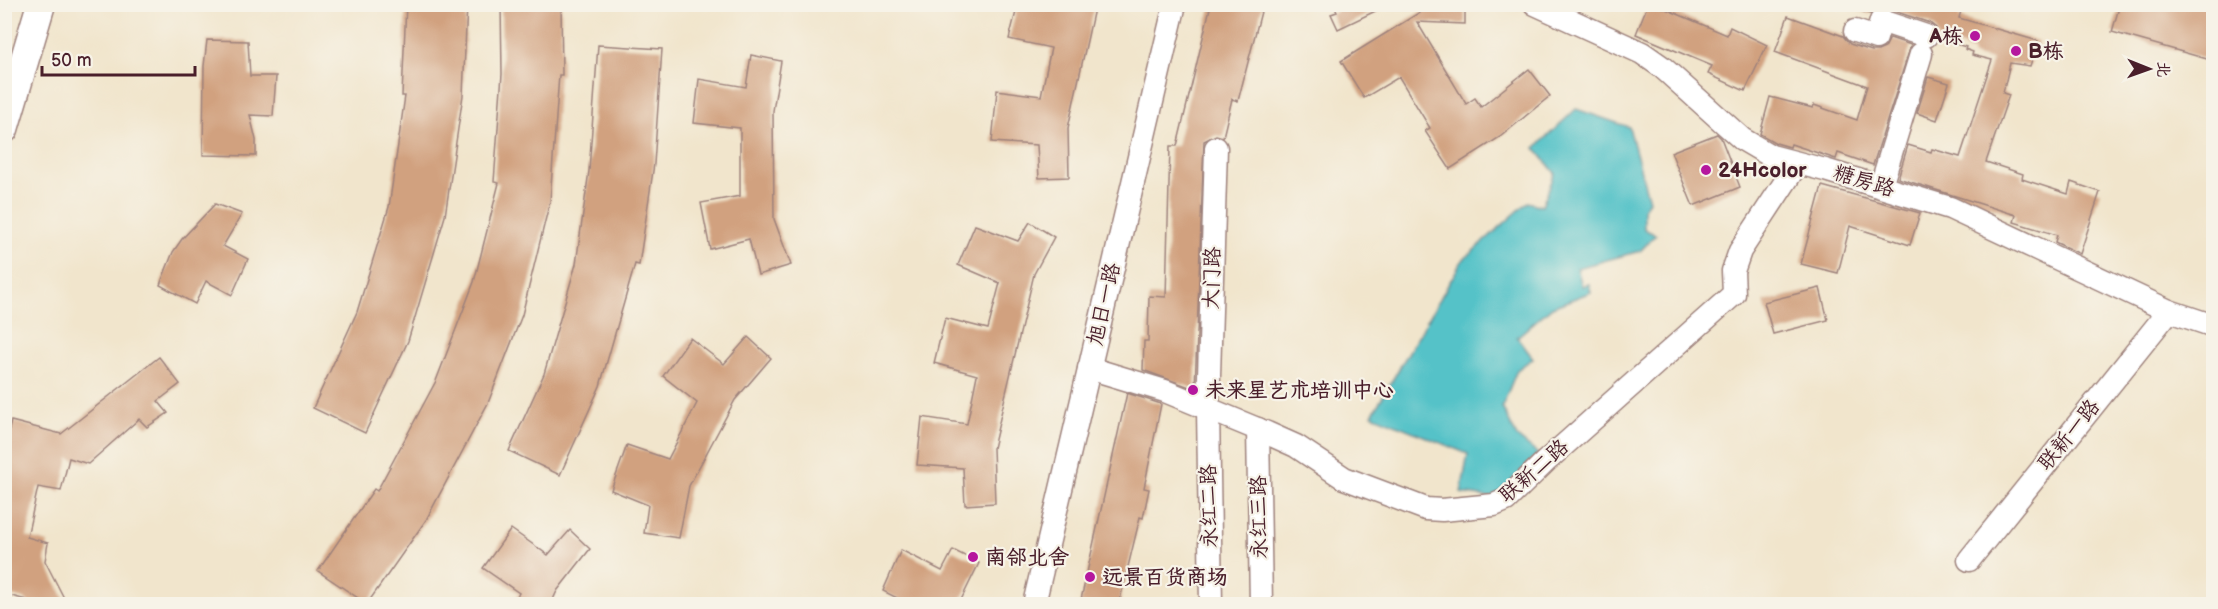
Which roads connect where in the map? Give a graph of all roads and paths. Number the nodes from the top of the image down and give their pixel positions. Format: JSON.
{"nodes":[{"id":1,"x":41,"y":4,"type":"edge"},
{"id":2,"x":1175,"y":4,"type":"edge"},
{"id":3,"x":1535,"y":4,"type":"edge"},
{"id":4,"x":1855,"y":31,"type":"dead end"},
{"id":5,"x":4,"y":129,"type":"edge"},
{"id":6,"x":1216,"y":148,"type":"dead end"},
{"id":7,"x":1797,"y":164,"type":"junction"},
{"id":8,"x":1881,"y":186,"type":"junction"},
{"id":9,"x":2169,"y":310,"type":"junction"},
{"id":10,"x":2214,"y":326,"type":"edge"},
{"id":11,"x":1089,"y":368,"type":"junction"},
{"id":12,"x":1208,"y":408,"type":"junction"},
{"id":13,"x":1258,"y":429,"type":"junction"},
{"id":14,"x":1969,"y":560,"type":"dead end"},
{"id":15,"x":1034,"y":604,"type":"edge"},
{"id":16,"x":1211,"y":604,"type":"edge"},
{"id":17,"x":1261,"y":604,"type":"edge"}],
"edges":[{"from":1,"to":5,"type":"main road"},
{"from":2,"to":11,"type":"street","name":"旭日一路"},
{"from":3,"to":7,"type":"street","name":"糖房路"},
{"from":4,"to":8,"type":"street"},
{"from":6,"to":12,"type":"street","name":"大门路"},
{"from":7,"to":8,"type":"street","name":"糖房路"},
{"from":7,"to":13,"type":"street","name":"联新二路"},
{"from":8,"to":9,"type":"street","name":"糖房路"},
{"from":9,"to":10,"type":"street","name":"糖房路"},
{"from":9,"to":14,"type":"street","name":"联新一路"},
{"from":11,"to":12,"type":"street","name":"联新二路"},
{"from":11,"to":15,"type":"street","name":"旭日一路"},
{"from":12,"to":13,"type":"street","name":"联新二路"},
{"from":12,"to":16,"type":"street","name":"永红二路"},
{"from":13,"to":17,"type":"street","name":"永红三路"}]}
